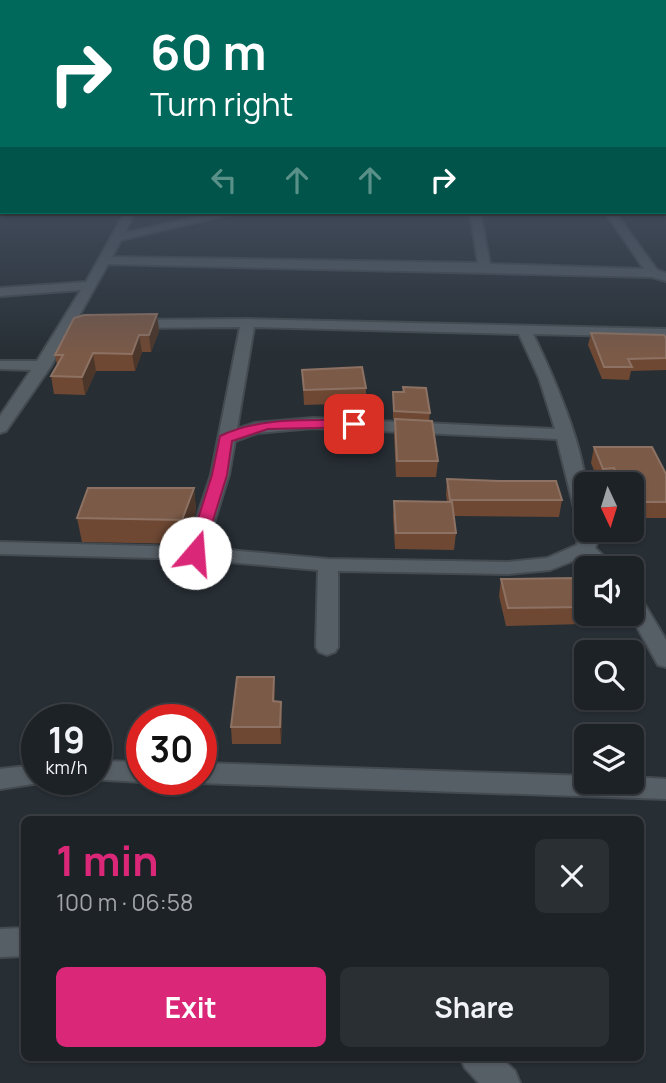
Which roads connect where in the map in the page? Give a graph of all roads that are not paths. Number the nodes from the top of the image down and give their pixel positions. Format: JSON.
{"nodes":[{"id":1,"x":105,"y":255,"type":"edge"},
{"id":2,"x":483,"y":255,"type":"edge"},
{"id":3,"x":640,"y":255,"type":"edge"},
{"id":4,"x":102,"y":260,"type":"junction"},
{"id":5,"x":485,"y":267,"type":"junction"},
{"id":6,"x":653,"y":272,"type":"junction"},
{"id":7,"x":666,"y":277,"type":"edge"},
{"id":8,"x":88,"y":286,"type":"junction"},
{"id":9,"x":0,"y":292,"type":"edge"},
{"id":10,"x":248,"y":323,"type":"junction"},
{"id":11,"x":120,"y":324,"type":"edge"},
{"id":12,"x":525,"y":332,"type":"junction"},
{"id":13,"x":666,"y":333,"type":"edge"},
{"id":14,"x":0,"y":365,"type":"edge"},
{"id":15,"x":44,"y":366,"type":"junction"},
{"id":16,"x":0,"y":428,"type":"edge"},
{"id":17,"x":566,"y":434,"type":"junction"},
{"id":18,"x":225,"y":439,"type":"junction"},
{"id":19,"x":574,"y":474,"type":"edge"},
{"id":20,"x":577,"y":542,"type":"edge"},
{"id":21,"x":0,"y":548,"type":"edge"},
{"id":22,"x":195,"y":553,"type":"junction"},
{"id":23,"x":328,"y":565,"type":"junction"},
{"id":24,"x":644,"y":621,"type":"edge"},
{"id":25,"x":327,"y":647,"type":"dead end"},
{"id":26,"x":666,"y":659,"type":"edge"},
{"id":27,"x":217,"y":774,"type":"edge"},
{"id":28,"x":21,"y":777,"type":"edge"},
{"id":29,"x":0,"y":779,"type":"edge"},
{"id":30,"x":666,"y":789,"type":"edge"},
{"id":31,"x":21,"y":942,"type":"edge"},
{"id":32,"x":0,"y":943,"type":"edge"}],
"edges":[{"from":1,"to":4,"type":"street"},
{"from":2,"to":5,"type":"street"},
{"from":3,"to":6,"type":"street"},
{"from":4,"to":5,"type":"street"},
{"from":4,"to":8,"type":"street"},
{"from":5,"to":6,"type":"street"},
{"from":6,"to":7,"type":"street"},
{"from":8,"to":9,"type":"street"},
{"from":8,"to":15,"type":"street"},
{"from":10,"to":11,"type":"street"},
{"from":10,"to":12,"type":"street"},
{"from":10,"to":18,"type":"street"},
{"from":12,"to":13,"type":"street"},
{"from":12,"to":17,"type":"street"},
{"from":14,"to":15,"type":"street"},
{"from":15,"to":16,"type":"street"},
{"from":17,"to":18,"type":"street"},
{"from":17,"to":19,"type":"street"},
{"from":18,"to":22,"type":"street"},
{"from":20,"to":23,"type":"street"},
{"from":21,"to":22,"type":"street"},
{"from":22,"to":23,"type":"street"},
{"from":23,"to":25,"type":"street"},
{"from":24,"to":26,"type":"street"},
{"from":27,"to":30,"type":"street"},
{"from":28,"to":29,"type":"street"},
{"from":31,"to":32,"type":"street"}]}
